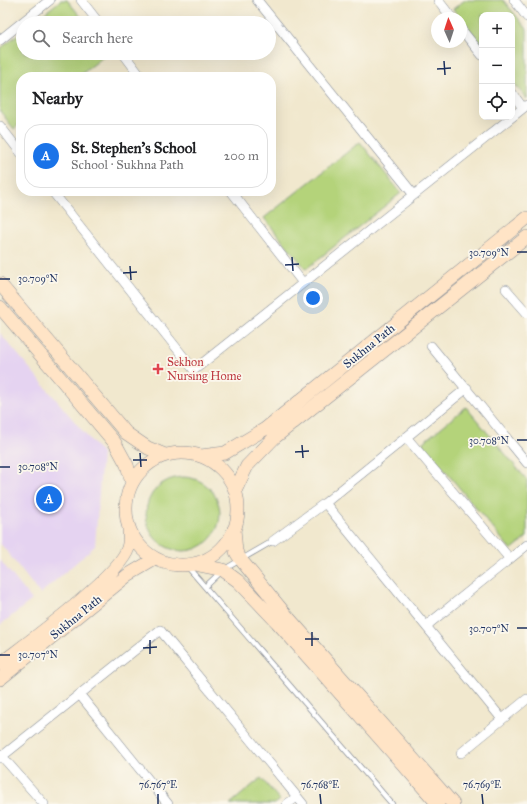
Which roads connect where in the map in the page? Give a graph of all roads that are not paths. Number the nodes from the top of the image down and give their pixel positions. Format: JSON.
{"nodes":[{"id":1,"x":50,"y":0,"type":"edge"},
{"id":2,"x":81,"y":0,"type":"edge"},
{"id":3,"x":257,"y":0,"type":"edge"},
{"id":4,"x":514,"y":0,"type":"edge"},
{"id":5,"x":443,"y":2,"type":"edge"},
{"id":6,"x":449,"y":12,"type":"edge"},
{"id":7,"x":30,"y":16,"type":"edge"},
{"id":8,"x":94,"y":16,"type":"edge"},
{"id":9,"x":270,"y":16,"type":"edge"},
{"id":10,"x":527,"y":17,"type":"edge"},
{"id":11,"x":276,"y":24,"type":"edge"},
{"id":12,"x":16,"y":27,"type":"edge"},
{"id":13,"x":467,"y":37,"type":"edge"},
{"id":14,"x":0,"y":40,"type":"edge"},
{"id":15,"x":479,"y":52,"type":"edge"},
{"id":16,"x":129,"y":60,"type":"edge"},
{"id":17,"x":138,"y":72,"type":"edge"},
{"id":18,"x":515,"y":96,"type":"edge"},
{"id":19,"x":525,"y":106,"type":"edge"},
{"id":20,"x":515,"y":114,"type":"edge"},
{"id":21,"x":508,"y":120,"type":"edge"},
{"id":22,"x":0,"y":126,"type":"edge"},
{"id":23,"x":16,"y":146,"type":"edge"},
{"id":24,"x":414,"y":195,"type":"junction"},
{"id":25,"x":56,"y":196,"type":"edge"},
{"id":26,"x":235,"y":196,"type":"edge"},
{"id":27,"x":527,"y":218,"type":"edge"},
{"id":28,"x":527,"y":237,"type":"edge"},
{"id":29,"x":303,"y":283,"type":"junction"},
{"id":30,"x":0,"y":284,"type":"edge"},
{"id":31,"x":506,"y":289,"type":"dead end"},
{"id":32,"x":0,"y":307,"type":"edge"},
{"id":33,"x":527,"y":313,"type":"edge"},
{"id":34,"x":431,"y":346,"type":"dead end"},
{"id":35,"x":467,"y":388,"type":"junction"},
{"id":36,"x":406,"y":437,"type":"junction"},
{"id":37,"x":165,"y":455,"type":"junction"},
{"id":38,"x":201,"y":456,"type":"junction"},
{"id":39,"x":527,"y":462,"type":"edge"},
{"id":40,"x":132,"y":483,"type":"junction"},
{"id":41,"x":235,"y":491,"type":"junction"},
{"id":42,"x":325,"y":503,"type":"junction"},
{"id":43,"x":234,"y":529,"type":"junction"},
{"id":44,"x":129,"y":530,"type":"junction"},
{"id":45,"x":273,"y":541,"type":"joint"},
{"id":46,"x":527,"y":545,"type":"edge"},
{"id":47,"x":155,"y":559,"type":"junction"},
{"id":48,"x":510,"y":559,"type":"junction"},
{"id":49,"x":241,"y":560,"type":"junction"},
{"id":50,"x":190,"y":564,"type":"junction"},
{"id":51,"x":223,"y":570,"type":"junction"},
{"id":52,"x":205,"y":587,"type":"junction"},
{"id":53,"x":426,"y":626,"type":"junction"},
{"id":54,"x":0,"y":664,"type":"edge"},
{"id":55,"x":0,"y":679,"type":"edge"},
{"id":56,"x":80,"y":695,"type":"junction"},
{"id":57,"x":527,"y":699,"type":"edge"},
{"id":58,"x":502,"y":719,"type":"junction"},
{"id":59,"x":460,"y":753,"type":"dead end"},
{"id":60,"x":1,"y":756,"type":"edge"},
{"id":61,"x":297,"y":796,"type":"junction"},
{"id":62,"x":44,"y":804,"type":"edge"},
{"id":63,"x":168,"y":804,"type":"edge"},
{"id":64,"x":287,"y":804,"type":"edge"},
{"id":65,"x":303,"y":804,"type":"edge"},
{"id":66,"x":392,"y":804,"type":"edge"},
{"id":67,"x":438,"y":804,"type":"edge"},
{"id":68,"x":453,"y":804,"type":"edge"}],
"edges":[{"from":1,"to":7,"type":"street"},
{"from":2,"to":8,"type":"street"},
{"from":3,"to":9,"type":"street"},
{"from":4,"to":10,"type":"street"},
{"from":5,"to":6,"type":"street"},
{"from":11,"to":24,"type":"street"},
{"from":12,"to":14,"type":"street"},
{"from":13,"to":15,"type":"street"},
{"from":16,"to":17,"type":"street"},
{"from":18,"to":19,"type":"street"},
{"from":19,"to":20,"type":"street"},
{"from":21,"to":24,"type":"street"},
{"from":22,"to":23,"type":"street"},
{"from":24,"to":29,"type":"street"},
{"from":25,"to":29,"type":"street"},
{"from":26,"to":29,"type":"street"},
{"from":27,"to":38,"type":"main road","name":"Sukhna Path"},
{"from":28,"to":41,"type":"main road","name":"Sukhna Path"},
{"from":30,"to":37,"type":"main road"},
{"from":31,"to":33,"type":"street"},
{"from":32,"to":40,"type":"main road"},
{"from":34,"to":35,"type":"street"},
{"from":35,"to":36,"type":"street"},
{"from":35,"to":39,"type":"street"},
{"from":36,"to":42,"type":"street"},
{"from":36,"to":48,"type":"street"},
{"from":37,"to":38,"type":"main road"},
{"from":37,"to":40,"type":"main road"},
{"from":38,"to":41,"type":"main road"},
{"from":40,"to":44,"type":"main road"},
{"from":41,"to":43,"type":"main road"},
{"from":42,"to":45,"type":"street"},
{"from":42,"to":53,"type":"street"},
{"from":43,"to":49,"type":"main road"},
{"from":43,"to":50,"type":"main road"},
{"from":44,"to":47,"type":"main road"},
{"from":44,"to":54,"type":"main road","name":"Sukhna Path"},
{"from":45,"to":49,"type":"lane"},
{"from":46,"to":48,"type":"street"},
{"from":47,"to":50,"type":"main road"},
{"from":47,"to":55,"type":"main road","name":"Sukhna Path"},
{"from":48,"to":53,"type":"street"},
{"from":49,"to":51,"type":"lane"},
{"from":49,"to":68,"type":"main road"},
{"from":50,"to":51,"type":"main road"},
{"from":50,"to":52,"type":"lane"},
{"from":51,"to":52,"type":"lane"},
{"from":51,"to":67,"type":"main road"},
{"from":52,"to":66,"type":"lane"},
{"from":53,"to":58,"type":"street"},
{"from":56,"to":60,"type":"street"},
{"from":56,"to":61,"type":"street"},
{"from":56,"to":63,"type":"street"},
{"from":57,"to":58,"type":"street"},
{"from":58,"to":59,"type":"street"},
{"from":60,"to":62,"type":"street"},
{"from":61,"to":64,"type":"street"},
{"from":61,"to":65,"type":"street"}]}
